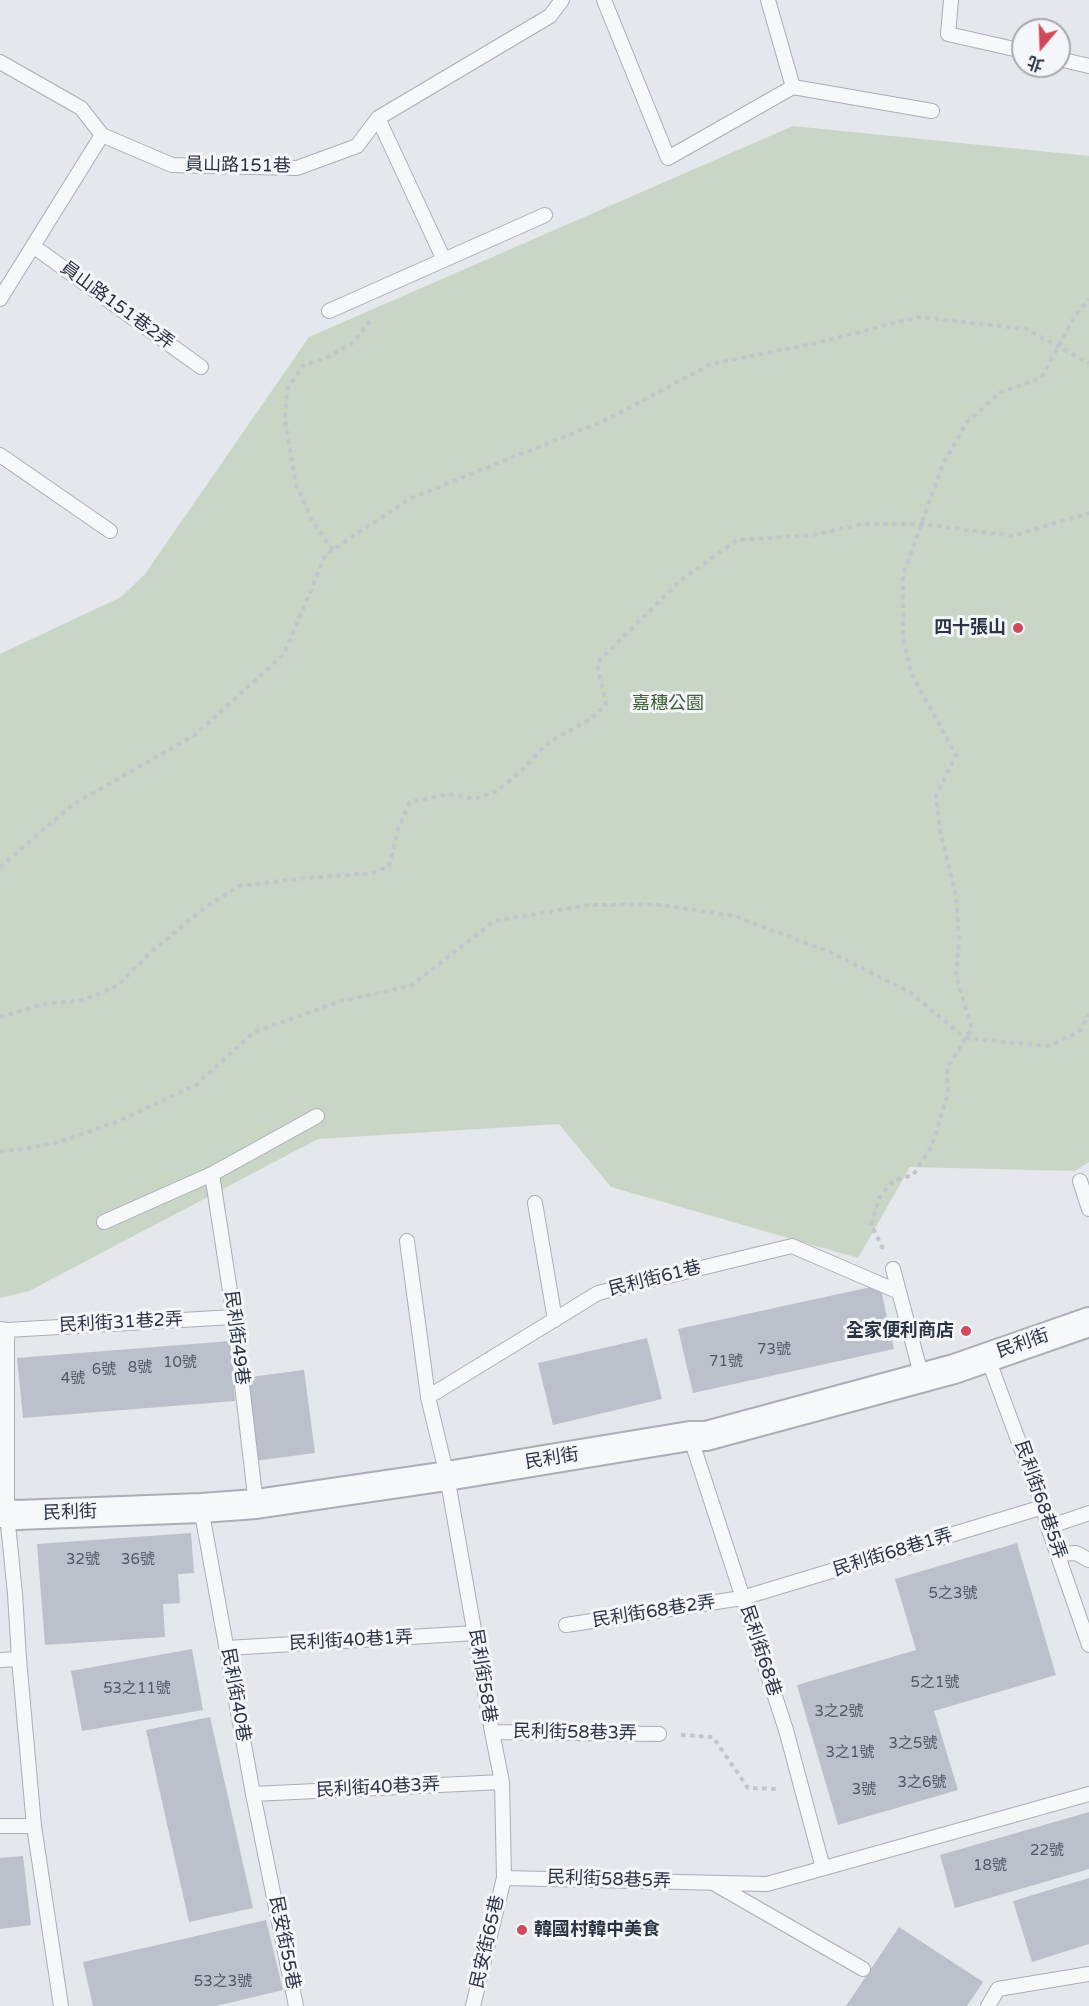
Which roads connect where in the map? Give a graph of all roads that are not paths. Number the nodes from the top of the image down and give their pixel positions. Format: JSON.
{"nodes":[{"id":1,"x":562,"y":0,"type":"edge"},
{"id":2,"x":604,"y":0,"type":"edge"},
{"id":3,"x":768,"y":0,"type":"edge"},
{"id":4,"x":951,"y":0,"type":"edge"},
{"id":5,"x":1011,"y":48,"type":"edge"},
{"id":6,"x":1071,"y":62,"type":"edge"},
{"id":7,"x":0,"y":63,"type":"edge"},
{"id":8,"x":1089,"y":66,"type":"edge"},
{"id":9,"x":793,"y":87,"type":"junction"},
{"id":10,"x":932,"y":111,"type":"dead end"},
{"id":11,"x":378,"y":118,"type":"junction"},
{"id":12,"x":102,"y":135,"type":"junction"},
{"id":13,"x":545,"y":215,"type":"dead end"},
{"id":14,"x":33,"y":246,"type":"junction"},
{"id":15,"x":444,"y":260,"type":"junction"},
{"id":16,"x":0,"y":299,"type":"edge"},
{"id":17,"x":328,"y":311,"type":"dead end"},
{"id":18,"x":201,"y":367,"type":"dead end"},
{"id":19,"x":0,"y":455,"type":"edge"},
{"id":20,"x":110,"y":531,"type":"dead end"},
{"id":21,"x":317,"y":1116,"type":"dead end"},
{"id":22,"x":212,"y":1174,"type":"junction"},
{"id":23,"x":1080,"y":1181,"type":"dead end"},
{"id":24,"x":535,"y":1203,"type":"dead end"},
{"id":25,"x":1089,"y":1209,"type":"edge"},
{"id":26,"x":104,"y":1222,"type":"dead end"},
{"id":27,"x":407,"y":1241,"type":"dead end"},
{"id":28,"x":893,"y":1269,"type":"road end"},
{"id":29,"x":899,"y":1292,"type":"junction"},
{"id":30,"x":234,"y":1317,"type":"junction"},
{"id":31,"x":555,"y":1320,"type":"junction"},
{"id":32,"x":1089,"y":1322,"type":"edge"},
{"id":33,"x":4,"y":1329,"type":"edge"},
{"id":34,"x":987,"y":1356,"type":"junction"},
{"id":35,"x":922,"y":1378,"type":"junction"},
{"id":36,"x":428,"y":1397,"type":"junction"},
{"id":37,"x":690,"y":1436,"type":"junction"},
{"id":38,"x":447,"y":1476,"type":"junction"},
{"id":39,"x":256,"y":1504,"type":"junction"},
{"id":40,"x":1043,"y":1507,"type":"junction"},
{"id":41,"x":201,"y":1508,"type":"junction"},
{"id":42,"x":1089,"y":1513,"type":"edge"},
{"id":43,"x":4,"y":1514,"type":"edge"},
{"id":44,"x":1048,"y":1527,"type":"junction"},
{"id":45,"x":1059,"y":1554,"type":"junction"},
{"id":46,"x":1089,"y":1560,"type":"edge"},
{"id":47,"x":742,"y":1598,"type":"junction"},
{"id":48,"x":566,"y":1625,"type":"dead end"},
{"id":49,"x":476,"y":1633,"type":"junction"},
{"id":50,"x":1089,"y":1645,"type":"edge"},
{"id":51,"x":227,"y":1648,"type":"junction"},
{"id":52,"x":19,"y":1659,"type":"junction"},
{"id":53,"x":0,"y":1660,"type":"edge"},
{"id":54,"x":492,"y":1732,"type":"junction"},
{"id":55,"x":659,"y":1734,"type":"road end"},
{"id":56,"x":502,"y":1782,"type":"junction"},
{"id":57,"x":254,"y":1794,"type":"junction"},
{"id":58,"x":1089,"y":1794,"type":"edge"},
{"id":59,"x":0,"y":1826,"type":"edge"},
{"id":60,"x":34,"y":1826,"type":"junction"},
{"id":61,"x":823,"y":1868,"type":"junction"},
{"id":62,"x":504,"y":1878,"type":"junction"},
{"id":63,"x":272,"y":1881,"type":"joint"},
{"id":64,"x":714,"y":1883,"type":"junction"},
{"id":65,"x":863,"y":1969,"type":"dead end"},
{"id":66,"x":1089,"y":1974,"type":"edge"},
{"id":67,"x":61,"y":2006,"type":"edge"},
{"id":68,"x":296,"y":2006,"type":"edge"},
{"id":69,"x":473,"y":2006,"type":"edge"},
{"id":70,"x":988,"y":2006,"type":"edge"}],
"edges":[{"from":1,"to":11,"type":"lane","name":"員山路151巷"},
{"from":2,"to":9,"type":"lane"},
{"from":3,"to":9,"type":"lane"},
{"from":4,"to":5,"type":"lane"},
{"from":6,"to":8,"type":"lane"},
{"from":7,"to":12,"type":"lane","name":"員山路151巷"},
{"from":9,"to":10,"type":"lane"},
{"from":11,"to":12,"type":"lane","name":"員山路151巷"},
{"from":11,"to":15,"type":"lane"},
{"from":12,"to":14,"type":"lane"},
{"from":13,"to":15,"type":"lane"},
{"from":14,"to":16,"type":"lane"},
{"from":14,"to":18,"type":"lane","name":"員山路151巷2弄"},
{"from":15,"to":17,"type":"lane"},
{"from":19,"to":20,"type":"lane"},
{"from":21,"to":22,"type":"lane"},
{"from":22,"to":26,"type":"lane"},
{"from":22,"to":30,"type":"lane","name":"民利街49巷"},
{"from":23,"to":25,"type":"lane"},
{"from":24,"to":31,"type":"lane"},
{"from":27,"to":36,"type":"lane"},
{"from":28,"to":29,"type":"lane"},
{"from":29,"to":31,"type":"lane","name":"民利街61巷"},
{"from":29,"to":35,"type":"lane"},
{"from":30,"to":33,"type":"lane","name":"民利街31巷2弄"},
{"from":30,"to":39,"type":"lane","name":"民利街49巷"},
{"from":31,"to":36,"type":"lane","name":"民利街61巷"},
{"from":32,"to":34,"type":"street","name":"民利街"},
{"from":33,"to":43,"type":"lane"},
{"from":34,"to":35,"type":"street","name":"民利街"},
{"from":34,"to":40,"type":"lane","name":"民利街68巷5弄"},
{"from":35,"to":37,"type":"street","name":"民利街"},
{"from":36,"to":38,"type":"lane"},
{"from":37,"to":38,"type":"street","name":"民利街"},
{"from":37,"to":47,"type":"lane","name":"民利街68巷"},
{"from":38,"to":39,"type":"street","name":"民利街"},
{"from":38,"to":49,"type":"lane","name":"民利街58巷"},
{"from":39,"to":41,"type":"street","name":"民利街"},
{"from":40,"to":44,"type":"lane","name":"民利街68巷5弄"},
{"from":40,"to":47,"type":"lane","name":"民利街68巷1弄"},
{"from":41,"to":43,"type":"street","name":"民利街"},
{"from":41,"to":51,"type":"lane","name":"民利街40巷"},
{"from":42,"to":44,"type":"lane"},
{"from":43,"to":52,"type":"lane"},
{"from":44,"to":45,"type":"lane","name":"民利街68巷5弄"},
{"from":45,"to":46,"type":"lane"},
{"from":45,"to":50,"type":"lane","name":"民利街68巷5弄"},
{"from":47,"to":48,"type":"lane","name":"民利街68巷2弄"},
{"from":47,"to":61,"type":"lane","name":"民利街68巷"},
{"from":49,"to":51,"type":"lane","name":"民利街40巷1弄"},
{"from":49,"to":54,"type":"lane","name":"民利街58巷"},
{"from":51,"to":57,"type":"lane","name":"民利街40巷"},
{"from":52,"to":53,"type":"lane"},
{"from":52,"to":60,"type":"lane"},
{"from":54,"to":55,"type":"lane","name":"民利街58巷3弄"},
{"from":54,"to":56,"type":"lane","name":"民利街58巷"},
{"from":56,"to":57,"type":"lane","name":"民利街40巷3弄"},
{"from":56,"to":62,"type":"lane","name":"民利街58巷"},
{"from":57,"to":63,"type":"lane","name":"民利街40巷"},
{"from":58,"to":61,"type":"lane"},
{"from":59,"to":60,"type":"lane"},
{"from":60,"to":67,"type":"lane"},
{"from":61,"to":64,"type":"lane","name":"民利街58巷5弄"},
{"from":62,"to":64,"type":"lane","name":"民利街58巷5弄"},
{"from":62,"to":69,"type":"lane","name":"民安街65巷"},
{"from":63,"to":68,"type":"lane","name":"民安街55巷"},
{"from":64,"to":65,"type":"lane","name":"民利街58巷5弄"},
{"from":66,"to":70,"type":"lane"}]}
